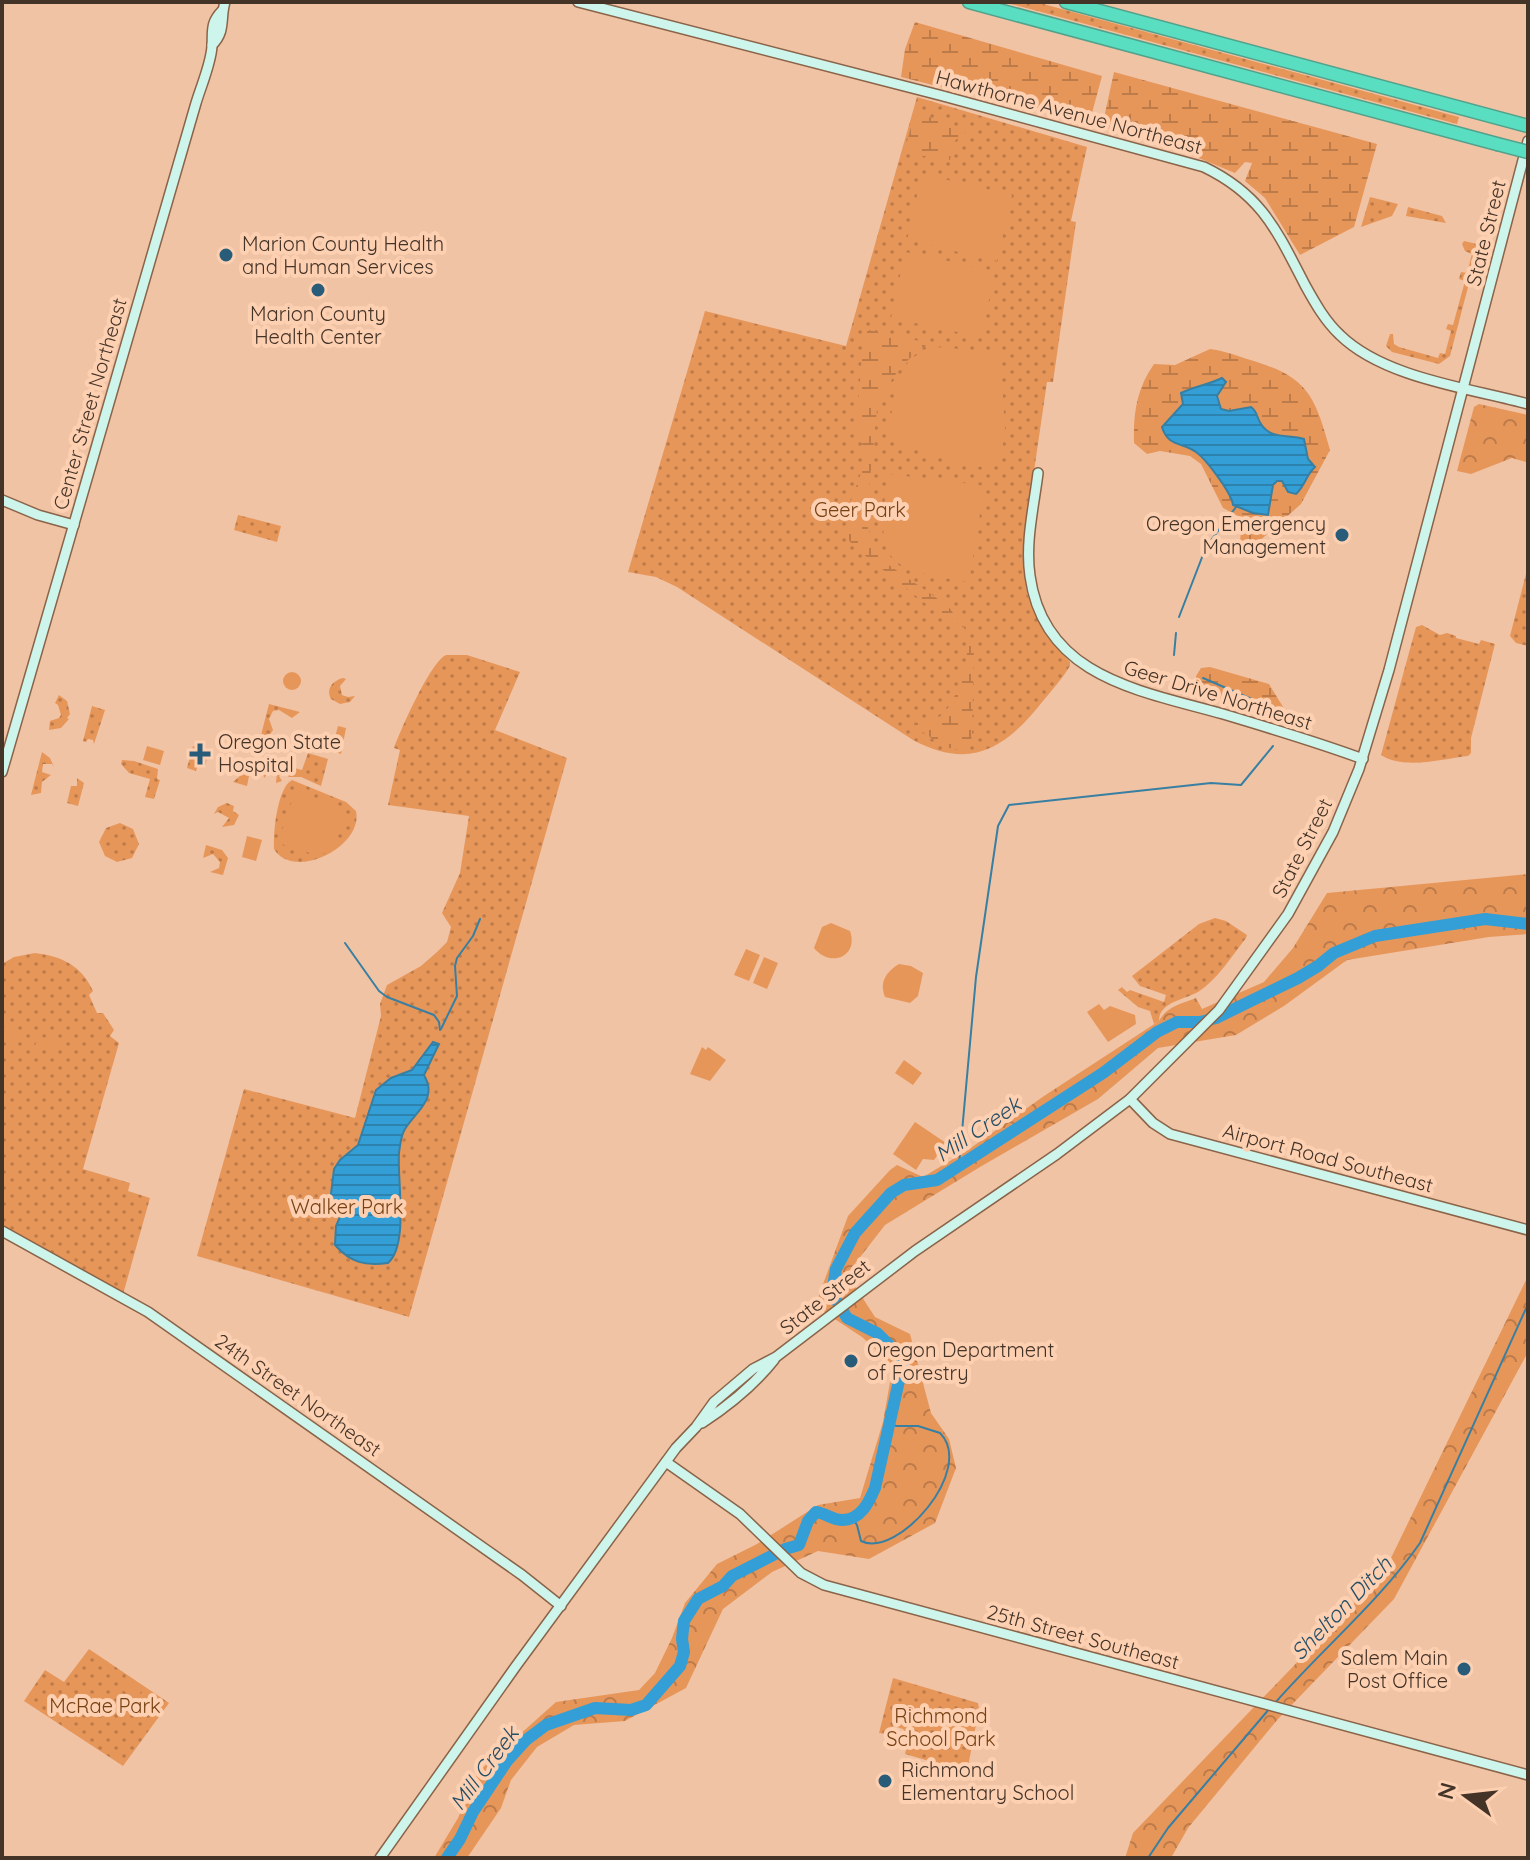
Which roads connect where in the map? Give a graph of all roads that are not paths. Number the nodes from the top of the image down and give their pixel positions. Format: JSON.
{"nodes":[{"id":1,"x":578,"y":2,"type":"edge"},
{"id":2,"x":969,"y":2,"type":"edge"},
{"id":3,"x":1066,"y":2,"type":"edge"},
{"id":4,"x":224,"y":6,"type":"edge"},
{"id":5,"x":1528,"y":126,"type":"edge"},
{"id":6,"x":1528,"y":141,"type":"edge"},
{"id":7,"x":1528,"y":152,"type":"edge"},
{"id":8,"x":1465,"y":387,"type":"junction"},
{"id":9,"x":1528,"y":404,"type":"edge"},
{"id":10,"x":1038,"y":473,"type":"dead end"},
{"id":11,"x":2,"y":500,"type":"edge"},
{"id":12,"x":74,"y":525,"type":"junction"},
{"id":13,"x":1363,"y":759,"type":"junction"},
{"id":14,"x":2,"y":772,"type":"edge"},
{"id":15,"x":1130,"y":1099,"type":"junction"},
{"id":16,"x":1528,"y":1230,"type":"edge"},
{"id":17,"x":2,"y":1231,"type":"edge"},
{"id":18,"x":666,"y":1462,"type":"junction"},
{"id":19,"x":561,"y":1606,"type":"junction"},
{"id":20,"x":1528,"y":1775,"type":"edge"},
{"id":21,"x":380,"y":1858,"type":"edge"}],
"edges":[{"from":1,"to":8,"type":"main road","name":"Hawthorne Avenue Northeast"},
{"from":2,"to":7,"type":"highway","bridge":true},
{"from":3,"to":5,"type":"highway"},
{"from":4,"to":12,"type":"main road","name":"Center Street Northeast"},
{"from":6,"to":8,"type":"main road","name":"State Street"},
{"from":8,"to":9,"type":"main road","name":"Hawthorne Avenue Northeast"},
{"from":8,"to":13,"type":"main road","name":"State Street"},
{"from":10,"to":13,"type":"main road","name":"Geer Drive Northeast"},
{"from":11,"to":12,"type":"main road"},
{"from":12,"to":14,"type":"main road","name":"Center Street Northeast"},
{"from":13,"to":15,"type":"main road","name":"State Street"},
{"from":15,"to":16,"type":"main road","name":"Airport Road Southeast"},
{"from":15,"to":18,"type":"main road","name":"State Street"},
{"from":17,"to":19,"type":"main road","name":"24th Street Northeast"},
{"from":18,"to":19,"type":"main road","name":"State Street"},
{"from":18,"to":20,"type":"main road","name":"25th Street Southeast"},
{"from":19,"to":21,"type":"main road","name":"State Street"}]}
